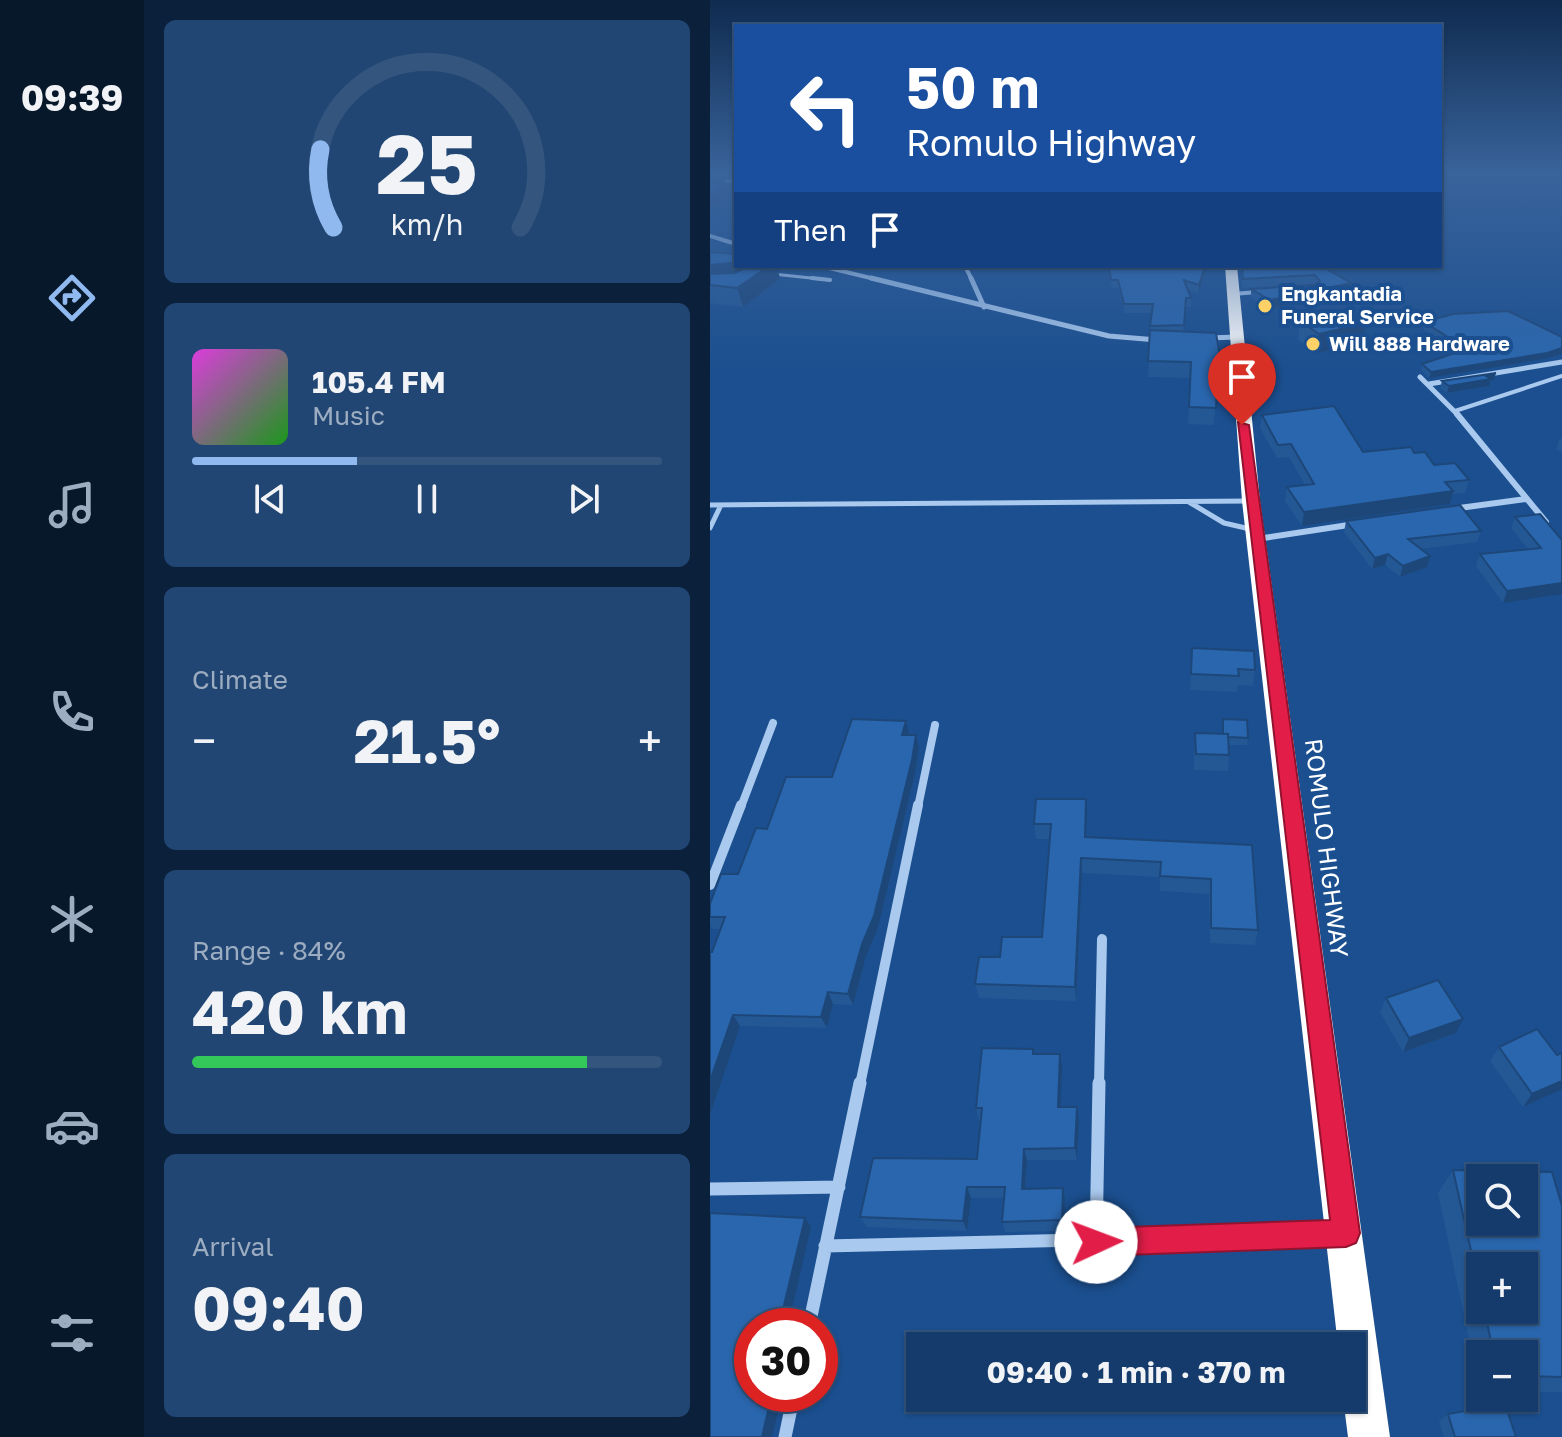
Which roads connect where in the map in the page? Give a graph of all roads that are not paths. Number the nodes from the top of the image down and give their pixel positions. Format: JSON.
{"nodes":[{"id":1,"x":776,"y":268,"type":"edge"},
{"id":2,"x":829,"y":268,"type":"edge"},
{"id":3,"x":966,"y":268,"type":"edge"},
{"id":4,"x":1231,"y":268,"type":"edge"},
{"id":5,"x":830,"y":280,"type":"dead end"},
{"id":6,"x":1270,"y":291,"type":"edge"},
{"id":7,"x":1233,"y":294,"type":"junction"},
{"id":8,"x":984,"y":307,"type":"junction"},
{"id":9,"x":1238,"y":337,"type":"junction"},
{"id":10,"x":1165,"y":339,"type":"edge"},
{"id":11,"x":1194,"y":339,"type":"edge"},
{"id":12,"x":1562,"y":362,"type":"edge"},
{"id":13,"x":1562,"y":376,"type":"edge"},
{"id":14,"x":1420,"y":377,"type":"dead end"},
{"id":15,"x":1429,"y":384,"type":"junction"},
{"id":16,"x":1455,"y":411,"type":"junction"},
{"id":17,"x":1526,"y":499,"type":"junction"},
{"id":18,"x":1251,"y":501,"type":"junction"},
{"id":19,"x":1189,"y":502,"type":"junction"},
{"id":20,"x":710,"y":505,"type":"edge"},
{"id":21,"x":721,"y":505,"type":"junction"},
{"id":22,"x":1442,"y":511,"type":"edge"},
{"id":23,"x":1372,"y":521,"type":"edge"},
{"id":24,"x":710,"y":528,"type":"edge"},
{"id":25,"x":1553,"y":531,"type":"edge"},
{"id":26,"x":1257,"y":534,"type":"junction"},
{"id":27,"x":773,"y":723,"type":"dead end"},
{"id":28,"x":935,"y":725,"type":"dead end"},
{"id":29,"x":710,"y":885,"type":"edge"},
{"id":30,"x":1102,"y":939,"type":"dead end"},
{"id":31,"x":839,"y":1187,"type":"junction"},
{"id":32,"x":710,"y":1189,"type":"edge"},
{"id":33,"x":1346,"y":1233,"type":"junction"},
{"id":34,"x":1096,"y":1242,"type":"junction"},
{"id":35,"x":825,"y":1246,"type":"junction"},
{"id":36,"x":813,"y":1308,"type":"edge"},
{"id":37,"x":790,"y":1412,"type":"edge"},
{"id":38,"x":785,"y":1437,"type":"edge"},
{"id":39,"x":1369,"y":1437,"type":"edge"}],
"edges":[{"from":1,"to":5,"type":"lane"},
{"from":2,"to":8,"type":"street"},
{"from":3,"to":8,"type":"street"},
{"from":4,"to":7,"type":"highway","name":"ROMULO HIGHWAY"},
{"from":6,"to":7,"type":"lane"},
{"from":7,"to":9,"type":"highway","name":"ROMULO HIGHWAY"},
{"from":8,"to":10,"type":"street"},
{"from":9,"to":11,"type":"street"},
{"from":9,"to":18,"type":"highway","name":"ROMULO HIGHWAY"},
{"from":12,"to":15,"type":"street"},
{"from":13,"to":16,"type":"lane"},
{"from":14,"to":15,"type":"street"},
{"from":15,"to":16,"type":"street"},
{"from":16,"to":17,"type":"street"},
{"from":17,"to":22,"type":"street"},
{"from":17,"to":25,"type":"street"},
{"from":18,"to":19,"type":"lane"},
{"from":18,"to":26,"type":"highway","name":"ROMULO HIGHWAY"},
{"from":19,"to":21,"type":"lane"},
{"from":19,"to":26,"type":"lane"},
{"from":20,"to":21,"type":"lane"},
{"from":21,"to":24,"type":"lane"},
{"from":23,"to":26,"type":"street"},
{"from":26,"to":33,"type":"highway","name":"ROMULO HIGHWAY"},
{"from":27,"to":29,"type":"street"},
{"from":28,"to":31,"type":"street"},
{"from":30,"to":34,"type":"street"},
{"from":31,"to":32,"type":"street"},
{"from":31,"to":35,"type":"street"},
{"from":33,"to":34,"type":"street"},
{"from":33,"to":39,"type":"highway","name":"ROMULO HIGHWAY"},
{"from":34,"to":35,"type":"street"},
{"from":35,"to":36,"type":"street"},
{"from":37,"to":38,"type":"street"}]}
